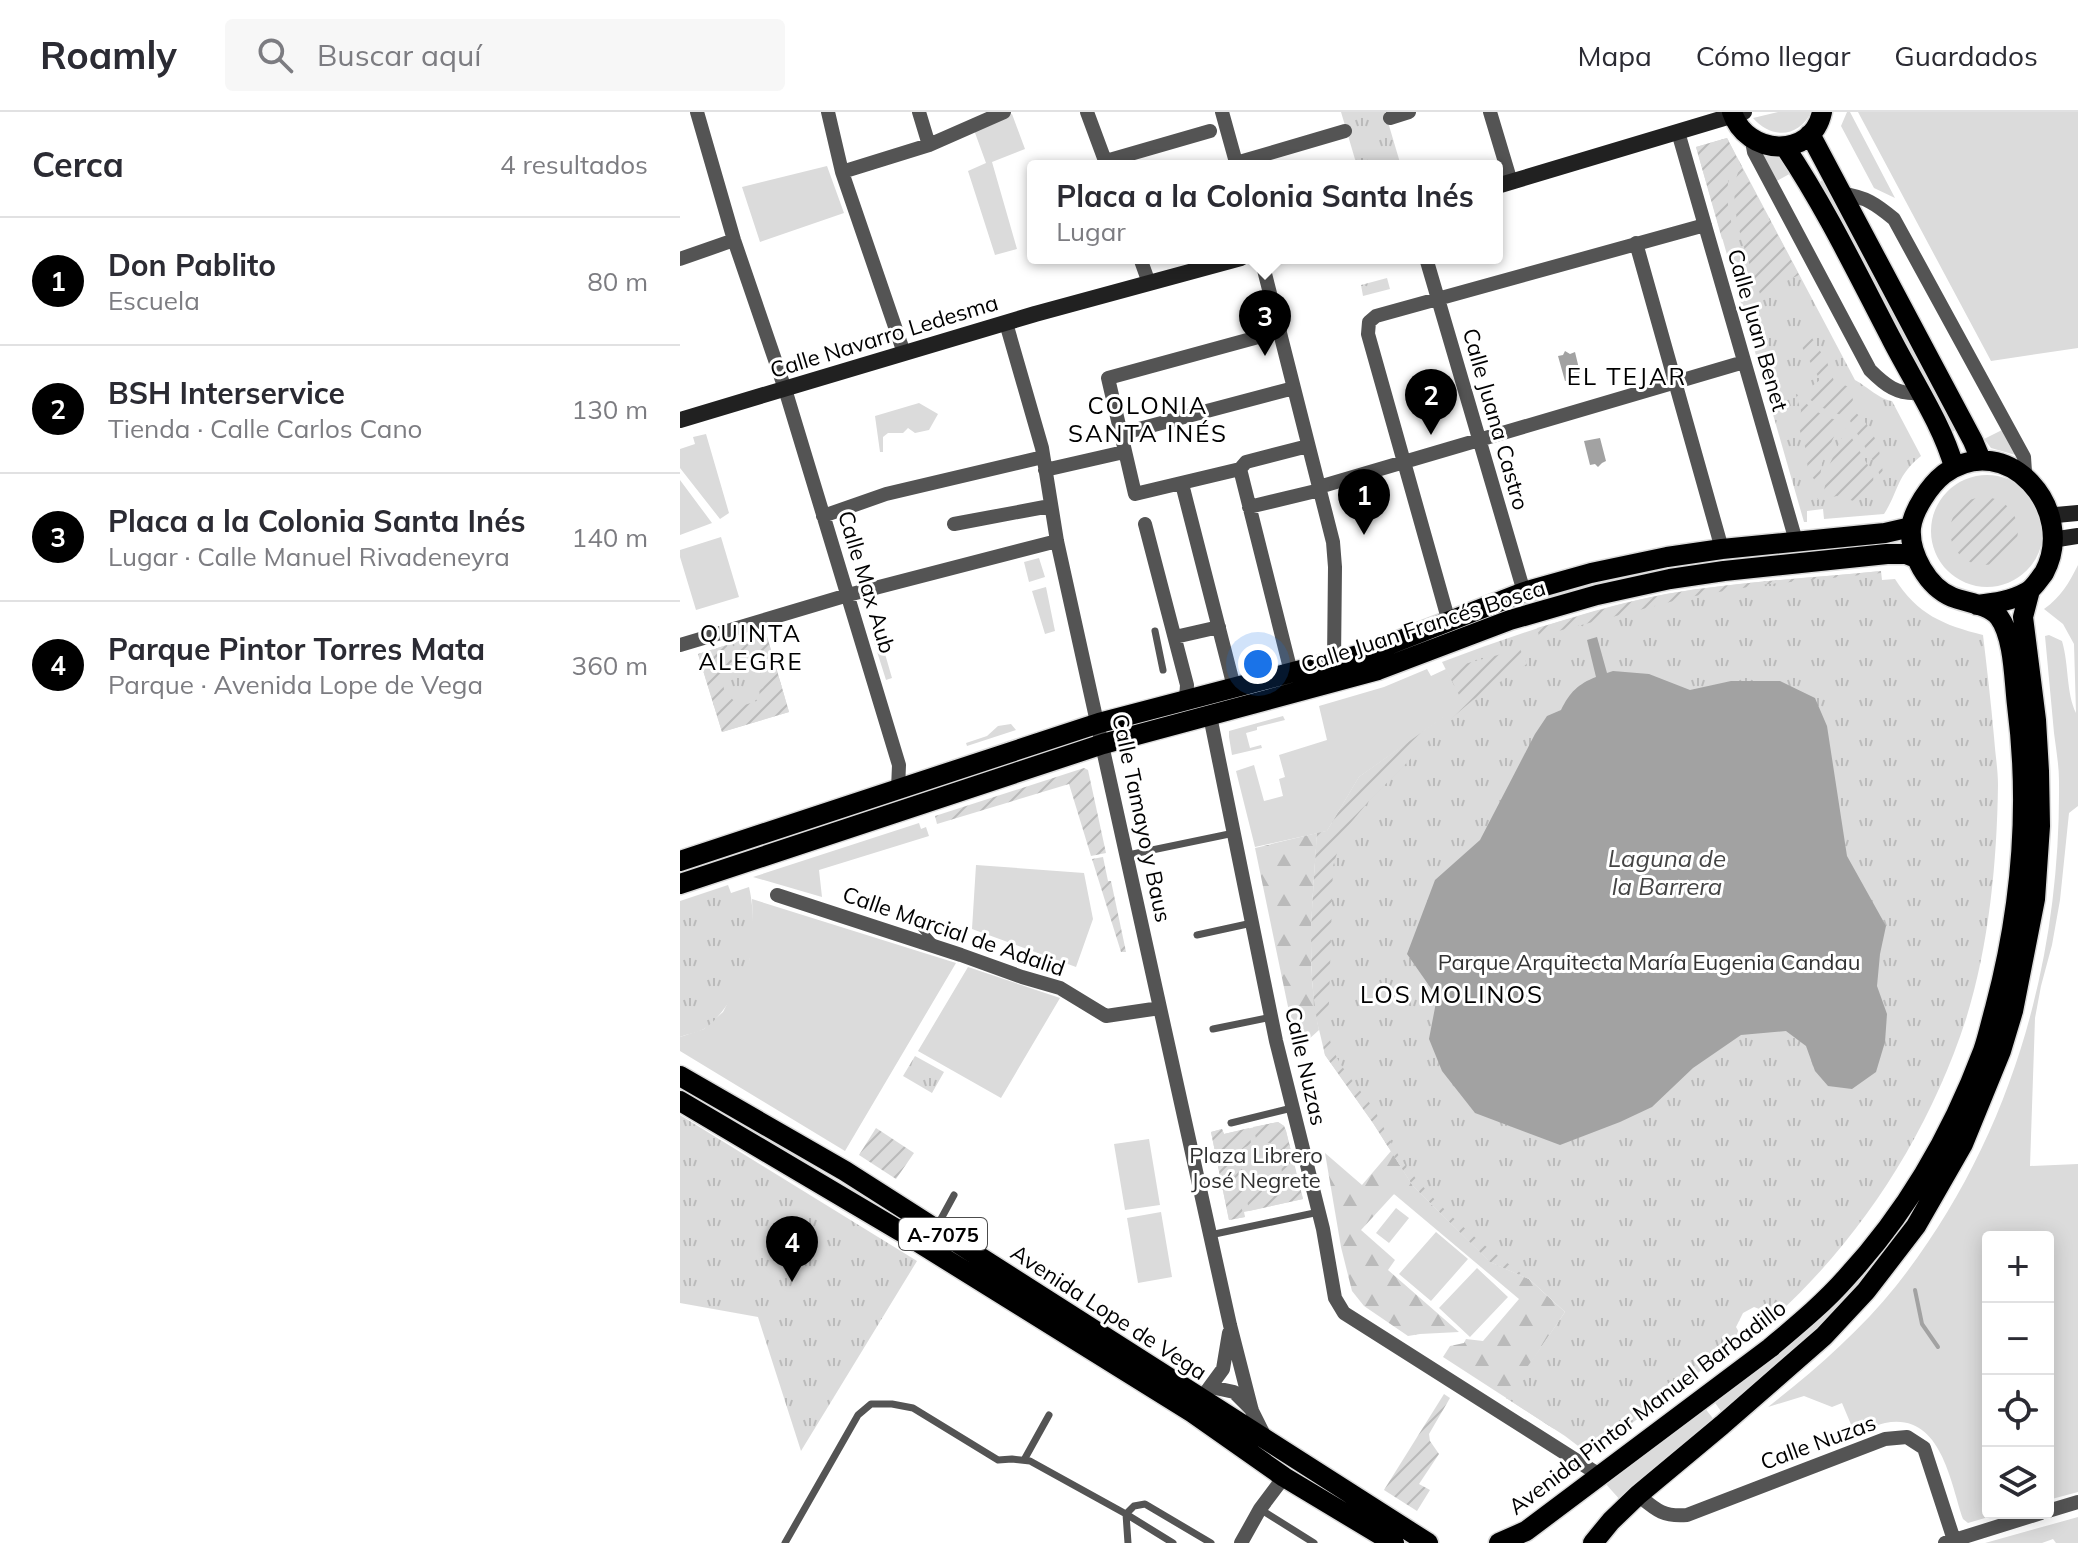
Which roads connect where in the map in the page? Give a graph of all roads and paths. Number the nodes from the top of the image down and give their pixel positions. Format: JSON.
{"nodes":[{"id":1,"x":697,"y":112,"type":"edge"},
{"id":2,"x":828,"y":112,"type":"edge"},
{"id":3,"x":919,"y":112,"type":"edge"},
{"id":4,"x":1004,"y":112,"type":"edge"},
{"id":5,"x":1087,"y":112,"type":"edge"},
{"id":6,"x":1222,"y":112,"type":"edge"},
{"id":7,"x":1409,"y":112,"type":"edge"},
{"id":8,"x":1490,"y":112,"type":"edge"},
{"id":9,"x":1822,"y":112,"type":"edge"},
{"id":10,"x":1736,"y":113,"type":"edge"},
{"id":11,"x":1390,"y":118,"type":"dead end"},
{"id":12,"x":1210,"y":131,"type":"dead end"},
{"id":13,"x":1345,"y":131,"type":"dead end"},
{"id":14,"x":1678,"y":132,"type":"junction"},
{"id":15,"x":1810,"y":134,"type":"junction"},
{"id":16,"x":1752,"y":141,"type":"junction"},
{"id":17,"x":929,"y":145,"type":"junction"},
{"id":18,"x":1785,"y":147,"type":"junction"},
{"id":19,"x":1105,"y":160,"type":"edge"},
{"id":20,"x":1119,"y":160,"type":"edge"},
{"id":21,"x":1235,"y":160,"type":"edge"},
{"id":22,"x":1252,"y":160,"type":"edge"},
{"id":23,"x":1499,"y":160,"type":"edge"},
{"id":24,"x":842,"y":172,"type":"junction"},
{"id":25,"x":1504,"y":184,"type":"edge"},
{"id":26,"x":1842,"y":194,"type":"junction"},
{"id":27,"x":1705,"y":225,"type":"junction"},
{"id":28,"x":734,"y":240,"type":"junction"},
{"id":29,"x":1636,"y":243,"type":"junction"},
{"id":30,"x":680,"y":259,"type":"edge"},
{"id":31,"x":1142,"y":264,"type":"edge"},
{"id":32,"x":1219,"y":264,"type":"edge"},
{"id":33,"x":1263,"y":264,"type":"edge"},
{"id":34,"x":1428,"y":264,"type":"edge"},
{"id":35,"x":1149,"y":283,"type":"junction"},
{"id":36,"x":1438,"y":299,"type":"junction"},
{"id":37,"x":1006,"y":323,"type":"junction"},
{"id":38,"x":1280,"y":331,"type":"junction"},
{"id":39,"x":904,"y":353,"type":"junction"},
{"id":40,"x":1744,"y":362,"type":"junction"},
{"id":41,"x":1675,"y":382,"type":"junction"},
{"id":42,"x":1294,"y":388,"type":"junction"},
{"id":43,"x":785,"y":389,"type":"junction"},
{"id":44,"x":1920,"y":393,"type":"junction"},
{"id":45,"x":680,"y":420,"type":"edge"},
{"id":46,"x":1120,"y":434,"type":"junction"},
{"id":47,"x":1480,"y":441,"type":"junction"},
{"id":48,"x":1308,"y":446,"type":"junction"},
{"id":49,"x":1124,"y":452,"type":"junction"},
{"id":50,"x":1981,"y":460,"type":"junction"},
{"id":51,"x":1044,"y":463,"type":"junction"},
{"id":52,"x":1404,"y":463,"type":"junction"},
{"id":53,"x":1954,"y":467,"type":"junction"},
{"id":54,"x":1240,"y":469,"type":"junction"},
{"id":55,"x":2025,"y":472,"type":"junction"},
{"id":56,"x":1182,"y":484,"type":"junction"},
{"id":57,"x":1319,"y":488,"type":"junction"},
{"id":58,"x":1050,"y":506,"type":"junction"},
{"id":59,"x":1249,"y":507,"type":"junction"},
{"id":60,"x":2078,"y":513,"type":"edge"},
{"id":61,"x":2056,"y":515,"type":"junction"},
{"id":62,"x":823,"y":516,"type":"junction"},
{"id":63,"x":954,"y":524,"type":"dead end"},
{"id":64,"x":1145,"y":524,"type":"dead end"},
{"id":65,"x":1911,"y":527,"type":"junction"},
{"id":66,"x":2068,"y":538,"type":"edge"},
{"id":67,"x":1057,"y":541,"type":"junction"},
{"id":68,"x":1796,"y":541,"type":"junction"},
{"id":69,"x":1722,"y":549,"type":"junction"},
{"id":70,"x":1916,"y":558,"type":"junction"},
{"id":71,"x":2030,"y":590,"type":"junction"},
{"id":72,"x":1524,"y":592,"type":"junction"},
{"id":73,"x":848,"y":595,"type":"junction"},
{"id":74,"x":1977,"y":605,"type":"junction"},
{"id":75,"x":1449,"y":622,"type":"junction"},
{"id":76,"x":1219,"y":627,"type":"junction"},
{"id":77,"x":1155,"y":631,"type":"dead end"},
{"id":78,"x":1177,"y":644,"type":"junction"},
{"id":79,"x":680,"y":645,"type":"edge"},
{"id":80,"x":1160,"y":655,"type":"junction"},
{"id":81,"x":1334,"y":661,"type":"junction"},
{"id":82,"x":1163,"y":670,"type":"dead end"},
{"id":83,"x":1291,"y":672,"type":"junction"},
{"id":84,"x":1234,"y":687,"type":"junction"},
{"id":85,"x":1186,"y":699,"type":"junction"},
{"id":86,"x":1210,"y":716,"type":"junction"},
{"id":87,"x":1099,"y":723,"type":"junction"},
{"id":88,"x":1103,"y":744,"type":"junction"},
{"id":89,"x":898,"y":789,"type":"junction"},
{"id":90,"x":1234,"y":833,"type":"junction"},
{"id":91,"x":1128,"y":855,"type":"junction"},
{"id":92,"x":680,"y":861,"type":"edge"},
{"id":93,"x":680,"y":884,"type":"edge"},
{"id":94,"x":777,"y":895,"type":"dead end"},
{"id":95,"x":1252,"y":923,"type":"junction"},
{"id":96,"x":918,"y":925,"type":"dead end"},
{"id":97,"x":1197,"y":935,"type":"dead end"},
{"id":98,"x":939,"y":948,"type":"junction"},
{"id":99,"x":1160,"y":1008,"type":"junction"},
{"id":100,"x":1272,"y":1017,"type":"junction"},
{"id":101,"x":1213,"y":1029,"type":"dead end"},
{"id":102,"x":680,"y":1076,"type":"edge"},
{"id":103,"x":680,"y":1101,"type":"edge"},
{"id":104,"x":1292,"y":1108,"type":"junction"},
{"id":105,"x":1231,"y":1123,"type":"dead end"},
{"id":106,"x":954,"y":1195,"type":"dead end"},
{"id":107,"x":1319,"y":1212,"type":"junction"},
{"id":108,"x":935,"y":1229,"type":"junction"},
{"id":109,"x":1210,"y":1235,"type":"junction"},
{"id":110,"x":1230,"y":1325,"type":"junction"},
{"id":111,"x":1202,"y":1400,"type":"junction"},
{"id":112,"x":1252,"y":1411,"type":"junction"},
{"id":113,"x":1049,"y":1415,"type":"dead end"},
{"id":114,"x":1266,"y":1439,"type":"junction"},
{"id":115,"x":1024,"y":1460,"type":"junction"},
{"id":116,"x":1601,"y":1476,"type":"junction"},
{"id":117,"x":1284,"y":1477,"type":"junction"},
{"id":118,"x":1638,"y":1495,"type":"junction"},
{"id":119,"x":2078,"y":1502,"type":"edge"},
{"id":120,"x":1260,"y":1509,"type":"junction"},
{"id":121,"x":2054,"y":1509,"type":"edge"},
{"id":122,"x":1126,"y":1514,"type":"junction"},
{"id":123,"x":2021,"y":1519,"type":"edge"},
{"id":124,"x":1949,"y":1541,"type":"edge"},
{"id":125,"x":785,"y":1543,"type":"edge"},
{"id":126,"x":1128,"y":1543,"type":"edge"},
{"id":127,"x":1173,"y":1543,"type":"edge"},
{"id":128,"x":1211,"y":1543,"type":"edge"},
{"id":129,"x":1241,"y":1543,"type":"edge"},
{"id":130,"x":1314,"y":1543,"type":"edge"},
{"id":131,"x":1394,"y":1543,"type":"edge"},
{"id":132,"x":1428,"y":1543,"type":"edge"},
{"id":133,"x":1499,"y":1543,"type":"edge"},
{"id":134,"x":1593,"y":1543,"type":"edge"}],
"edges":[{"from":1,"to":28,"type":"street","name":"Calle Max Aub"},
{"from":2,"to":24,"type":"street"},
{"from":3,"to":17,"type":"street"},
{"from":4,"to":17,"type":"street"},
{"from":5,"to":19,"type":"street"},
{"from":6,"to":21,"type":"street"},
{"from":7,"to":11,"type":"street"},
{"from":8,"to":23,"type":"street"},
{"from":9,"to":15,"type":"main road"},
{"from":10,"to":14,"type":"main road"},
{"from":10,"to":16,"type":"main road"},
{"from":12,"to":20,"type":"street"},
{"from":13,"to":22,"type":"street"},
{"from":14,"to":25,"type":"main road"},
{"from":14,"to":27,"type":"street","name":"Calle Juan Benet"},
{"from":15,"to":18,"type":"main road"},
{"from":15,"to":26,"type":"main road"},
{"from":16,"to":18,"type":"main road"},
{"from":16,"to":44,"type":"street"},
{"from":17,"to":24,"type":"street"},
{"from":18,"to":44,"type":"main road"},
{"from":24,"to":39,"type":"street"},
{"from":26,"to":50,"type":"main road"},
{"from":26,"to":55,"type":"street"},
{"from":27,"to":29,"type":"street"},
{"from":27,"to":40,"type":"street","name":"Calle Juan Benet"},
{"from":28,"to":30,"type":"street"},
{"from":28,"to":43,"type":"street","name":"Calle Max Aub"},
{"from":29,"to":36,"type":"street"},
{"from":29,"to":41,"type":"street"},
{"from":31,"to":35,"type":"street"},
{"from":32,"to":35,"type":"main road","name":"Calle Navarro Ledesma"},
{"from":33,"to":38,"type":"street"},
{"from":34,"to":36,"type":"street","name":"Calle Juana Castro"},
{"from":35,"to":37,"type":"main road","name":"Calle Navarro Ledesma"},
{"from":36,"to":47,"type":"street","name":"Calle Juana Castro"},
{"from":36,"to":52,"type":"street"},
{"from":37,"to":39,"type":"main road","name":"Calle Navarro Ledesma"},
{"from":37,"to":51,"type":"street","name":"Calle Tamayo y Baus"},
{"from":38,"to":42,"type":"street"},
{"from":38,"to":46,"type":"street"},
{"from":39,"to":43,"type":"main road","name":"Calle Navarro Ledesma"},
{"from":40,"to":41,"type":"street"},
{"from":40,"to":68,"type":"street","name":"Calle Juan Benet"},
{"from":41,"to":47,"type":"street"},
{"from":41,"to":69,"type":"street"},
{"from":42,"to":46,"type":"street"},
{"from":42,"to":48,"type":"street"},
{"from":43,"to":45,"type":"main road","name":"Calle Navarro Ledesma"},
{"from":43,"to":62,"type":"street","name":"Calle Max Aub"},
{"from":44,"to":53,"type":"main road"},
{"from":46,"to":49,"type":"street"},
{"from":47,"to":52,"type":"street"},
{"from":47,"to":72,"type":"street","name":"Calle Juana Castro"},
{"from":48,"to":54,"type":"street"},
{"from":48,"to":57,"type":"street"},
{"from":49,"to":51,"type":"street"},
{"from":49,"to":56,"type":"street"},
{"from":50,"to":53,"type":"main road"},
{"from":50,"to":55,"type":"main road"},
{"from":51,"to":58,"type":"street","name":"Calle Tamayo y Baus"},
{"from":51,"to":62,"type":"street"},
{"from":52,"to":57,"type":"street"},
{"from":52,"to":75,"type":"street"},
{"from":53,"to":65,"type":"main road"},
{"from":54,"to":56,"type":"street"},
{"from":54,"to":59,"type":"street"},
{"from":55,"to":61,"type":"main road"},
{"from":56,"to":76,"type":"street"},
{"from":57,"to":59,"type":"street"},
{"from":57,"to":81,"type":"street"},
{"from":58,"to":63,"type":"street"},
{"from":58,"to":67,"type":"street","name":"Calle Tamayo y Baus"},
{"from":59,"to":83,"type":"street"},
{"from":60,"to":61,"type":"main road"},
{"from":61,"to":66,"type":"main road"},
{"from":62,"to":73,"type":"street","name":"Calle Max Aub"},
{"from":64,"to":78,"type":"street"},
{"from":65,"to":68,"type":"main road","name":"Calle Juan Francés Bosca"},
{"from":65,"to":70,"type":"main road"},
{"from":66,"to":71,"type":"main road"},
{"from":67,"to":73,"type":"street"},
{"from":67,"to":87,"type":"street","name":"Calle Tamayo y Baus"},
{"from":68,"to":69,"type":"main road","name":"Calle Juan Francés Bosca"},
{"from":69,"to":72,"type":"main road","name":"Calle Juan Francés Bosca"},
{"from":70,"to":74,"type":"main road"},
{"from":70,"to":86,"type":"main road","name":"Calle Juan Francés Bosca"},
{"from":71,"to":74,"type":"main road"},
{"from":71,"to":118,"type":"main road"},
{"from":72,"to":75,"type":"main road","name":"Calle Juan Francés Bosca"},
{"from":73,"to":79,"type":"street"},
{"from":73,"to":89,"type":"street","name":"Calle Max Aub"},
{"from":74,"to":116,"type":"main road","name":"Avenida Pintor Manuel Barbadillo"},
{"from":75,"to":81,"type":"main road","name":"Calle Juan Francés Bosca"},
{"from":76,"to":78,"type":"street"},
{"from":76,"to":84,"type":"street"},
{"from":77,"to":80,"type":"lane"},
{"from":78,"to":80,"type":"lane"},
{"from":78,"to":85,"type":"street"},
{"from":80,"to":82,"type":"lane"},
{"from":81,"to":83,"type":"main road","name":"Calle Juan Francés Bosca"},
{"from":83,"to":84,"type":"main road","name":"Calle Juan Francés Bosca"},
{"from":84,"to":85,"type":"main road","name":"Calle Juan Francés Bosca"},
{"from":85,"to":87,"type":"main road","name":"Calle Juan Francés Bosca"},
{"from":86,"to":88,"type":"main road","name":"Calle Juan Francés Bosca"},
{"from":86,"to":90,"type":"street","name":"Calle Nuzas"},
{"from":87,"to":88,"type":"street","name":"Calle Tamayo y Baus"},
{"from":87,"to":89,"type":"main road","name":"Calle Juan Francés Bosca"},
{"from":88,"to":91,"type":"street","name":"Calle Tamayo y Baus"},
{"from":88,"to":93,"type":"main road","name":"Calle Juan Francés Bosca"},
{"from":89,"to":92,"type":"main road","name":"Calle Juan Francés Bosca"},
{"from":90,"to":91,"type":"lane"},
{"from":90,"to":95,"type":"street","name":"Calle Nuzas"},
{"from":91,"to":99,"type":"street","name":"Calle Tamayo y Baus"},
{"from":94,"to":98,"type":"street","name":"Calle Marcial de Adalid"},
{"from":95,"to":97,"type":"lane"},
{"from":95,"to":100,"type":"street","name":"Calle Nuzas"},
{"from":96,"to":98,"type":"lane"},
{"from":98,"to":99,"type":"street","name":"Calle Marcial de Adalid"},
{"from":99,"to":109,"type":"street","name":"Calle Tamayo y Baus"},
{"from":100,"to":101,"type":"lane"},
{"from":100,"to":104,"type":"street","name":"Calle Nuzas"},
{"from":102,"to":108,"type":"main road","name":"Avenida Lope de Vega","number":"A-7075"},
{"from":103,"to":111,"type":"main road","name":"Avenida Lope de Vega","number":"A-7075"},
{"from":104,"to":105,"type":"lane"},
{"from":104,"to":107,"type":"street","name":"Calle Nuzas"},
{"from":106,"to":108,"type":"lane"},
{"from":107,"to":109,"type":"lane"},
{"from":107,"to":116,"type":"street","name":"Calle Nuzas"},
{"from":108,"to":111,"type":"main road","name":"Avenida Lope de Vega","number":"A-7075"},
{"from":109,"to":110,"type":"street","name":"Calle Tamayo y Baus"},
{"from":110,"to":111,"type":"street","name":"Calle Tamayo y Baus"},
{"from":110,"to":112,"type":"street","name":"Calle Tamayo y Baus"},
{"from":111,"to":112,"type":"street"},
{"from":111,"to":114,"type":"main road","name":"Avenida Lope de Vega","number":"A-7075"},
{"from":111,"to":117,"type":"main road","name":"Avenida Lope de Vega","number":"A-7075"},
{"from":112,"to":114,"type":"street","name":"Calle Tamayo y Baus"},
{"from":113,"to":115,"type":"lane"},
{"from":114,"to":132,"type":"main road","name":"Avenida Lope de Vega","number":"A-7075"},
{"from":115,"to":122,"type":"lane"},
{"from":115,"to":125,"type":"lane"},
{"from":116,"to":133,"type":"main road","name":"Avenida Pintor Manuel Barbadillo"},
{"from":117,"to":120,"type":"street"},
{"from":117,"to":131,"type":"main road","name":"Avenida Lope de Vega","number":"A-7075"},
{"from":118,"to":124,"type":"street","name":"Calle Nuzas"},
{"from":118,"to":134,"type":"main road"},
{"from":119,"to":121,"type":"street"},
{"from":120,"to":129,"type":"street"},
{"from":120,"to":130,"type":"lane"},
{"from":122,"to":126,"type":"lane"},
{"from":122,"to":127,"type":"lane"},
{"from":122,"to":128,"type":"lane"},
{"from":123,"to":124,"type":"street"}]}
